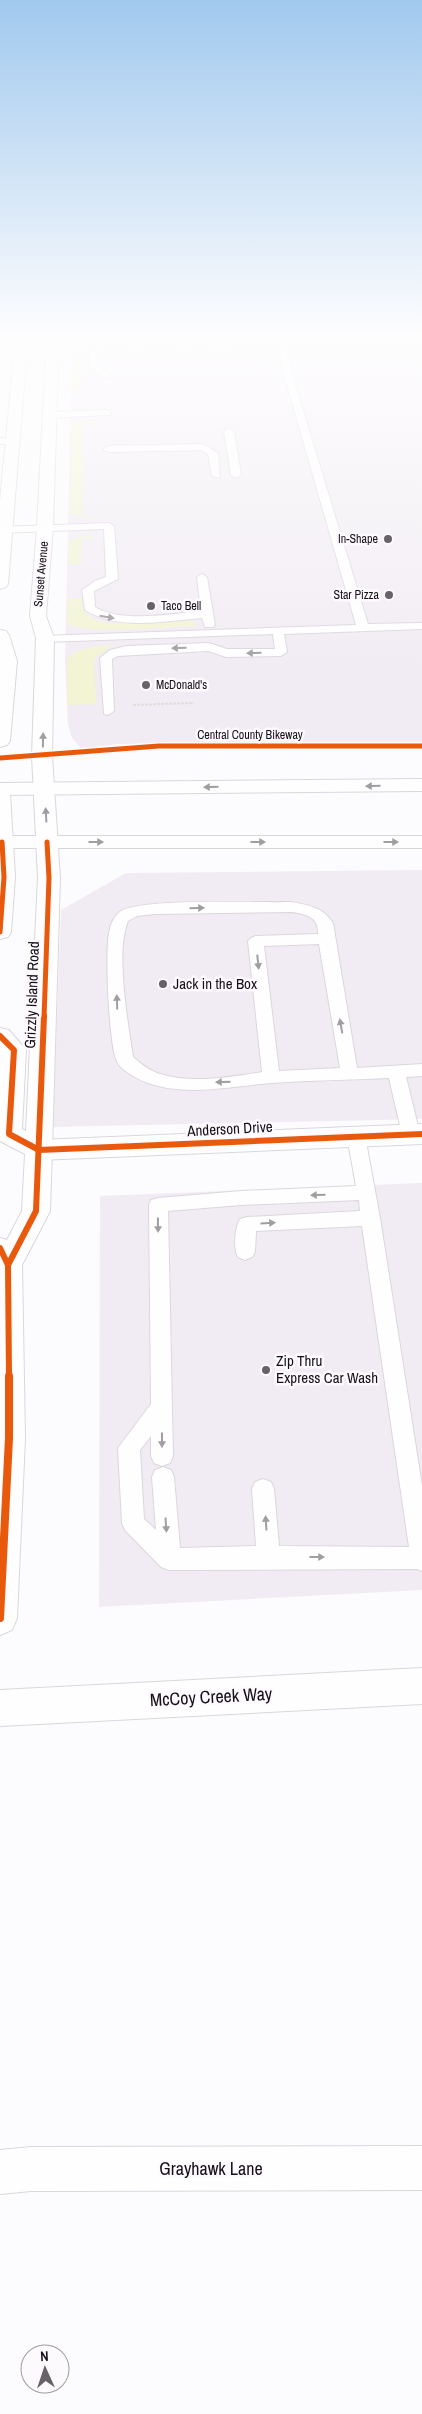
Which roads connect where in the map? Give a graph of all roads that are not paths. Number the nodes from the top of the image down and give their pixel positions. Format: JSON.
{"nodes":[{"id":1,"x":6,"y":449,"type":"edge"},
{"id":2,"x":47,"y":449,"type":"edge"},
{"id":3,"x":108,"y":449,"type":"dead end"},
{"id":4,"x":124,"y":449,"type":"edge"},
{"id":5,"x":206,"y":449,"type":"edge"},
{"id":6,"x":232,"y":449,"type":"edge"},
{"id":7,"x":310,"y":449,"type":"edge"},
{"id":8,"x":236,"y":475,"type":"dead end"},
{"id":9,"x":217,"y":476,"type":"dead end"},
{"id":10,"x":2,"y":528,"type":"edge"},
{"id":11,"x":45,"y":528,"type":"junction"},
{"id":12,"x":202,"y":577,"type":"dead end"},
{"id":13,"x":0,"y":584,"type":"edge"},
{"id":14,"x":207,"y":614,"type":"junction"},
{"id":15,"x":422,"y":626,"type":"edge"},
{"id":16,"x":363,"y":628,"type":"junction"},
{"id":17,"x":278,"y":631,"type":"junction"},
{"id":18,"x":210,"y":633,"type":"junction"},
{"id":19,"x":0,"y":635,"type":"edge"},
{"id":20,"x":45,"y":638,"type":"junction"},
{"id":21,"x":281,"y":652,"type":"joint"},
{"id":22,"x":108,"y":711,"type":"dead end"},
{"id":23,"x":0,"y":742,"type":"edge"},
{"id":24,"x":422,"y":785,"type":"edge"},
{"id":25,"x":0,"y":789,"type":"edge"},
{"id":26,"x":44,"y":789,"type":"junction"},
{"id":27,"x":0,"y":794,"type":"edge"},
{"id":28,"x":1,"y":842,"type":"edge"},
{"id":29,"x":47,"y":842,"type":"junction"},
{"id":30,"x":422,"y":842,"type":"edge"},
{"id":31,"x":0,"y":932,"type":"edge"},
{"id":32,"x":326,"y":939,"type":"junction"},
{"id":33,"x":0,"y":1036,"type":"edge"},
{"id":34,"x":422,"y":1070,"type":"edge"},
{"id":35,"x":396,"y":1072,"type":"junction"},
{"id":36,"x":350,"y":1074,"type":"junction"},
{"id":37,"x":271,"y":1077,"type":"junction"},
{"id":38,"x":417,"y":1134,"type":"edge"},
{"id":39,"x":356,"y":1136,"type":"junction"},
{"id":40,"x":39,"y":1150,"type":"junction"},
{"id":41,"x":367,"y":1193,"type":"junction"},
{"id":42,"x":371,"y":1218,"type":"junction"},
{"id":43,"x":245,"y":1252,"type":"dead end"},
{"id":44,"x":4,"y":1257,"type":"edge"},
{"id":45,"x":161,"y":1407,"type":"junction"},
{"id":46,"x":264,"y":1489,"type":"dead end"},
{"id":47,"x":268,"y":1557,"type":"junction"},
{"id":48,"x":422,"y":1559,"type":"edge"},
{"id":49,"x":169,"y":1560,"type":"junction"},
{"id":50,"x":0,"y":1618,"type":"edge"},
{"id":51,"x":422,"y":1686,"type":"edge"},
{"id":52,"x":0,"y":1708,"type":"edge"},
{"id":53,"x":422,"y":2168,"type":"edge"},
{"id":54,"x":0,"y":2172,"type":"edge"}],
"edges":[{"from":1,"to":10,"type":"main road"},
{"from":2,"to":11,"type":"main road","name":"Sunset Avenue"},
{"from":3,"to":4,"type":"lane"},
{"from":5,"to":9,"type":"lane"},
{"from":6,"to":8,"type":"lane"},
{"from":7,"to":16,"type":"lane"},
{"from":10,"to":11,"type":"lane"},
{"from":10,"to":13,"type":"main road"},
{"from":11,"to":14,"type":"lane","one_way":true},
{"from":11,"to":20,"type":"main road","name":"Sunset Avenue"},
{"from":12,"to":14,"type":"lane"},
{"from":14,"to":18,"type":"lane"},
{"from":15,"to":16,"type":"lane"},
{"from":16,"to":17,"type":"lane"},
{"from":17,"to":18,"type":"lane"},
{"from":17,"to":21,"type":"lane"},
{"from":18,"to":20,"type":"lane"},
{"from":19,"to":23,"type":"main road"},
{"from":26,"to":20,"type":"main road","name":"Sunset Avenue","one_way":true},
{"from":21,"to":22,"type":"lane","one_way":true},
{"from":24,"to":26,"type":"main road","one_way":true},
{"from":25,"to":26,"type":"main road"},
{"from":29,"to":26,"type":"main road","name":"Sunset Avenue","one_way":true},
{"from":27,"to":28,"type":"main road"},
{"from":28,"to":29,"type":"main road"},
{"from":28,"to":31,"type":"main road"},
{"from":29,"to":30,"type":"main road","one_way":true},
{"from":29,"to":40,"type":"main road","name":"Grizzly Island Road"},
{"from":36,"to":32,"type":"lane","one_way":true},
{"from":32,"to":37,"type":"lane","one_way":true},
{"from":37,"to":32,"type":"lane","one_way":true},
{"from":33,"to":40,"type":"main road","name":"Grizzly Island Road"},
{"from":34,"to":35,"type":"lane"},
{"from":35,"to":36,"type":"lane"},
{"from":35,"to":38,"type":"lane"},
{"from":36,"to":37,"type":"lane"},
{"from":38,"to":39,"type":"main road","name":"Anderson Drive"},
{"from":39,"to":40,"type":"main road","name":"Anderson Drive"},
{"from":39,"to":41,"type":"lane"},
{"from":40,"to":44,"type":"main road","name":"Grizzly Island Road"},
{"from":41,"to":42,"type":"lane"},
{"from":41,"to":45,"type":"lane","one_way":true},
{"from":43,"to":42,"type":"lane","one_way":true},
{"from":42,"to":48,"type":"lane"},
{"from":44,"to":50,"type":"main road","name":"Grizzly Island Road"},
{"from":45,"to":49,"type":"lane","one_way":true},
{"from":45,"to":49,"type":"lane"},
{"from":47,"to":46,"type":"lane","one_way":true},
{"from":47,"to":48,"type":"lane","one_way":true},
{"from":47,"to":49,"type":"lane"},
{"from":51,"to":52,"type":"main road","name":"McCoy Creek Way"},
{"from":53,"to":54,"type":"main road","name":"Grayhawk Lane"}]}
